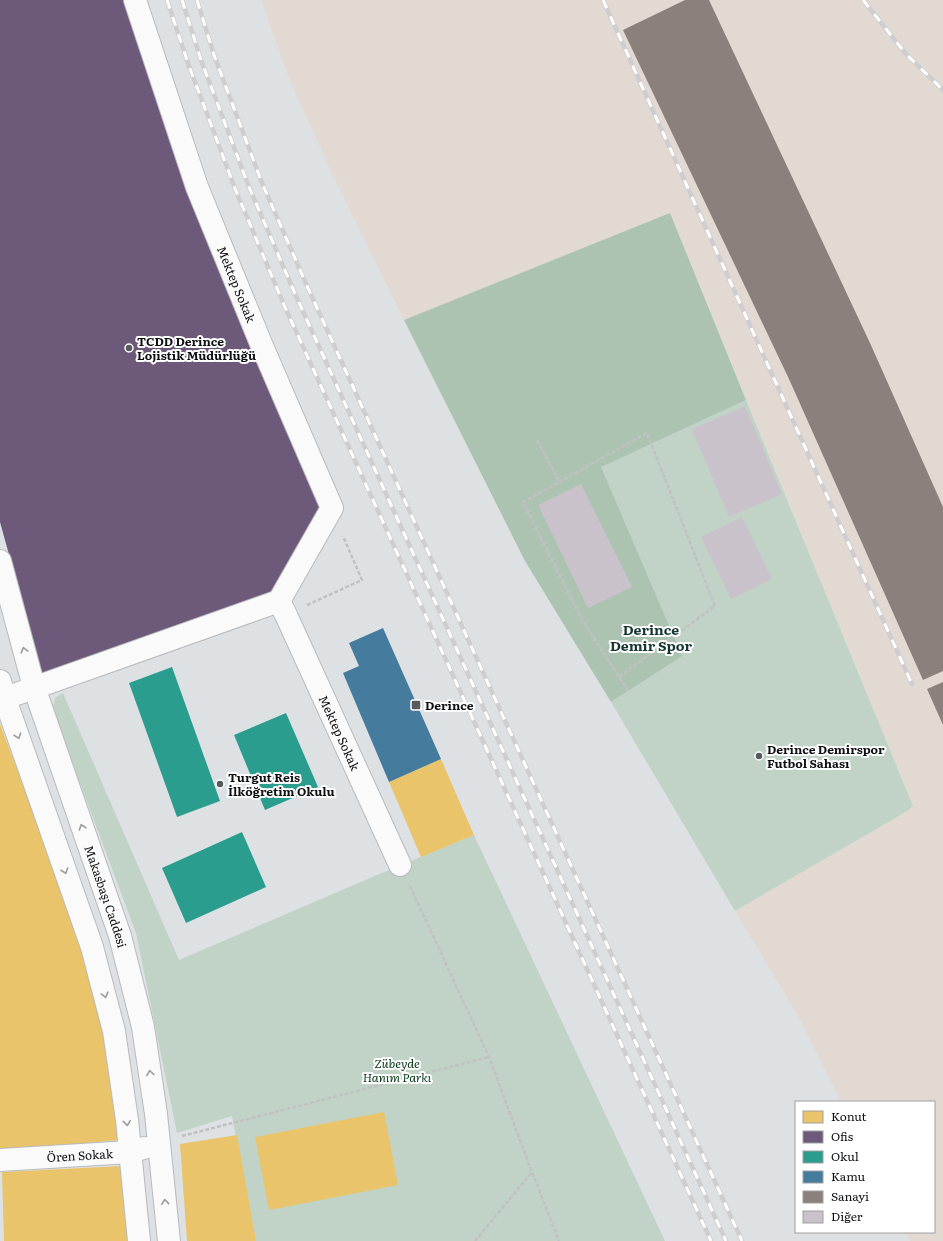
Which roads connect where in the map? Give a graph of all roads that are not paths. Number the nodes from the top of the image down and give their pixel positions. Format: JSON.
{"nodes":[{"id":1,"x":135,"y":0,"type":"edge"},
{"id":2,"x":0,"y":561,"type":"edge"},
{"id":3,"x":282,"y":608,"type":"junction"},
{"id":4,"x":34,"y":687,"type":"junction"},
{"id":5,"x":2,"y":693,"type":"edge"},
{"id":6,"x":400,"y":865,"type":"road end"},
{"id":7,"x":159,"y":1144,"type":"junction"},
{"id":8,"x":130,"y":1152,"type":"junction"},
{"id":9,"x":0,"y":1160,"type":"edge"},
{"id":10,"x":139,"y":1241,"type":"edge"},
{"id":11,"x":168,"y":1241,"type":"edge"}],
"edges":[{"from":1,"to":3,"type":"street","name":"Mektep Sokak"},
{"from":4,"to":2,"type":"street","name":"Makasbaşı Caddesi","one_way":true},
{"from":3,"to":4,"type":"street"},
{"from":3,"to":6,"type":"street","name":"Mektep Sokak"},
{"from":4,"to":5,"type":"street"},
{"from":7,"to":4,"type":"street","name":"Makasbaşı Caddesi","one_way":true},
{"from":5,"to":8,"type":"street","one_way":true},
{"from":7,"to":8,"type":"street","name":"Ören Sokak"},
{"from":11,"to":7,"type":"street","name":"Makasbaşı Caddesi","one_way":true},
{"from":8,"to":9,"type":"street","name":"Ören Sokak"},
{"from":8,"to":10,"type":"street"}]}
